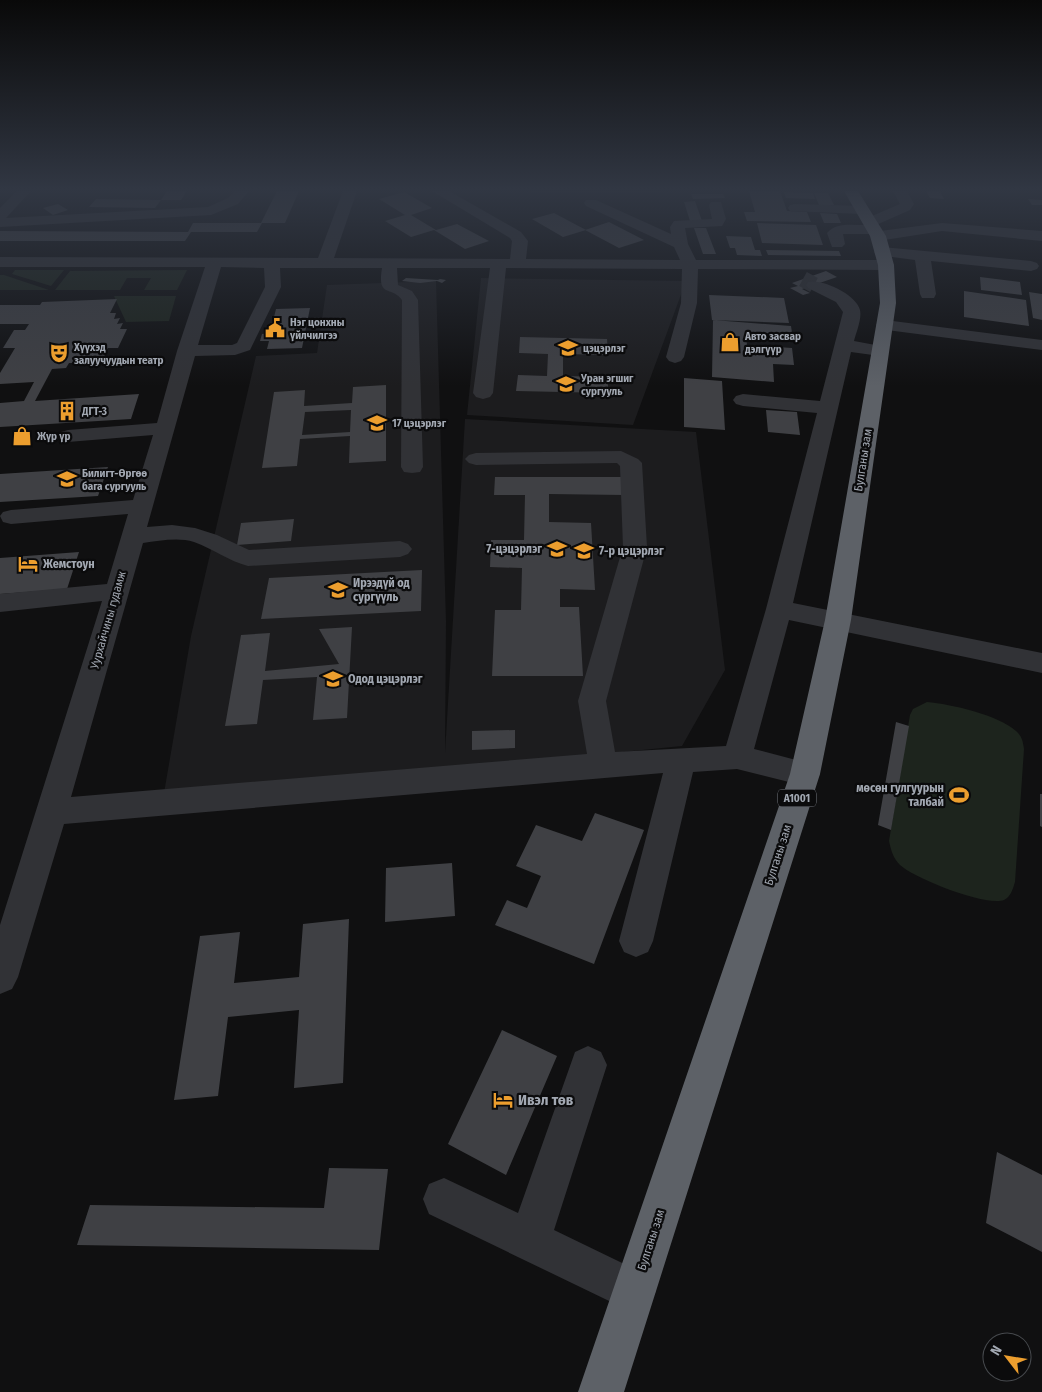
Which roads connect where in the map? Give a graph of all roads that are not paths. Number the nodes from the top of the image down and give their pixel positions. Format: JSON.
{"nodes":[{"id":1,"x":922,"y":255,"type":"edge"},
{"id":2,"x":327,"y":256,"type":"edge"},
{"id":3,"x":512,"y":256,"type":"edge"},
{"id":4,"x":686,"y":256,"type":"edge"},
{"id":5,"x":799,"y":256,"type":"edge"},
{"id":6,"x":878,"y":256,"type":"edge"},
{"id":7,"x":932,"y":256,"type":"edge"},
{"id":8,"x":0,"y":262,"type":"edge"},
{"id":9,"x":215,"y":263,"type":"junction"},
{"id":10,"x":272,"y":263,"type":"junction"},
{"id":11,"x":324,"y":263,"type":"junction"},
{"id":12,"x":390,"y":264,"type":"junction"},
{"id":13,"x":508,"y":264,"type":"junction"},
{"id":14,"x":690,"y":264,"type":"junction"},
{"id":15,"x":774,"y":265,"type":"junction"},
{"id":16,"x":1031,"y":266,"type":"dead end"},
{"id":17,"x":928,"y":294,"type":"dead end"},
{"id":18,"x":882,"y":338,"type":"junction"},
{"id":19,"x":845,"y":339,"type":"junction"},
{"id":20,"x":1042,"y":344,"type":"edge"},
{"id":21,"x":186,"y":351,"type":"junction"},
{"id":22,"x":675,"y":357,"type":"dead end"},
{"id":23,"x":483,"y":392,"type":"dead end"},
{"id":24,"x":743,"y":400,"type":"dead end"},
{"id":25,"x":828,"y":408,"type":"junction"},
{"id":26,"x":165,"y":428,"type":"junction"},
{"id":27,"x":68,"y":436,"type":"dead end"},
{"id":28,"x":476,"y":458,"type":"dead end"},
{"id":29,"x":412,"y":467,"type":"dead end"},
{"id":30,"x":140,"y":506,"type":"junction"},
{"id":31,"x":10,"y":517,"type":"dead end"},
{"id":32,"x":132,"y":536,"type":"junction"},
{"id":33,"x":400,"y":549,"type":"dead end"},
{"id":34,"x":117,"y":591,"type":"junction"},
{"id":35,"x":0,"y":603,"type":"edge"},
{"id":36,"x":779,"y":608,"type":"junction"},
{"id":37,"x":838,"y":620,"type":"junction"},
{"id":38,"x":1042,"y":663,"type":"edge"},
{"id":39,"x":737,"y":756,"type":"junction"},
{"id":40,"x":681,"y":760,"type":"junction"},
{"id":41,"x":603,"y":765,"type":"junction"},
{"id":42,"x":805,"y":774,"type":"junction"},
{"id":43,"x":52,"y":812,"type":"junction"},
{"id":44,"x":636,"y":941,"type":"dead end"},
{"id":45,"x":1,"y":970,"type":"edge"},
{"id":46,"x":588,"y":1065,"type":"dead end"},
{"id":47,"x":444,"y":1199,"type":"dead end"},
{"id":48,"x":530,"y":1240,"type":"junction"},
{"id":49,"x":634,"y":1291,"type":"junction"},
{"id":50,"x":601,"y":1392,"type":"edge"}],
"edges":[{"from":1,"to":17,"type":"street"},
{"from":2,"to":11,"type":"street"},
{"from":3,"to":13,"type":"street"},
{"from":4,"to":14,"type":"street"},
{"from":5,"to":15,"type":"street"},
{"from":6,"to":18,"type":"highway","name":"Булганы зам","number":"A1001"},
{"from":7,"to":16,"type":"street"},
{"from":8,"to":9,"type":"street"},
{"from":9,"to":10,"type":"street"},
{"from":9,"to":21,"type":"street","name":"Уурхайчины гудамж"},
{"from":10,"to":11,"type":"street"},
{"from":10,"to":21,"type":"street"},
{"from":11,"to":12,"type":"street"},
{"from":12,"to":13,"type":"street"},
{"from":12,"to":29,"type":"street"},
{"from":13,"to":14,"type":"street"},
{"from":13,"to":23,"type":"street"},
{"from":14,"to":15,"type":"street"},
{"from":14,"to":22,"type":"street"},
{"from":15,"to":19,"type":"street"},
{"from":18,"to":19,"type":"street"},
{"from":18,"to":20,"type":"street"},
{"from":18,"to":37,"type":"highway","name":"Булганы зам","number":"A1001"},
{"from":19,"to":25,"type":"street"},
{"from":21,"to":26,"type":"street","name":"Уурхайчины гудамж"},
{"from":24,"to":25,"type":"street"},
{"from":25,"to":36,"type":"street"},
{"from":26,"to":27,"type":"street"},
{"from":26,"to":30,"type":"street","name":"Уурхайчины гудамж"},
{"from":28,"to":41,"type":"street"},
{"from":30,"to":31,"type":"street"},
{"from":30,"to":32,"type":"street","name":"Уурхайчины гудамж"},
{"from":32,"to":33,"type":"street"},
{"from":32,"to":34,"type":"street","name":"Уурхайчины гудамж"},
{"from":34,"to":35,"type":"street"},
{"from":34,"to":43,"type":"street","name":"Уурхайчины гудамж"},
{"from":36,"to":37,"type":"street"},
{"from":36,"to":39,"type":"street"},
{"from":37,"to":38,"type":"street"},
{"from":37,"to":42,"type":"highway","name":"Булганы зам","number":"A1001"},
{"from":39,"to":40,"type":"street"},
{"from":39,"to":42,"type":"street"},
{"from":40,"to":41,"type":"street"},
{"from":40,"to":44,"type":"street"},
{"from":41,"to":43,"type":"street"},
{"from":42,"to":49,"type":"highway","name":"Булганы зам","number":"A1001"},
{"from":43,"to":45,"type":"street","name":"Уурхайчины гудамж"},
{"from":46,"to":48,"type":"street"},
{"from":47,"to":48,"type":"street"},
{"from":48,"to":49,"type":"street"},
{"from":49,"to":50,"type":"highway","name":"Булганы зам","number":"A1001"}]}
